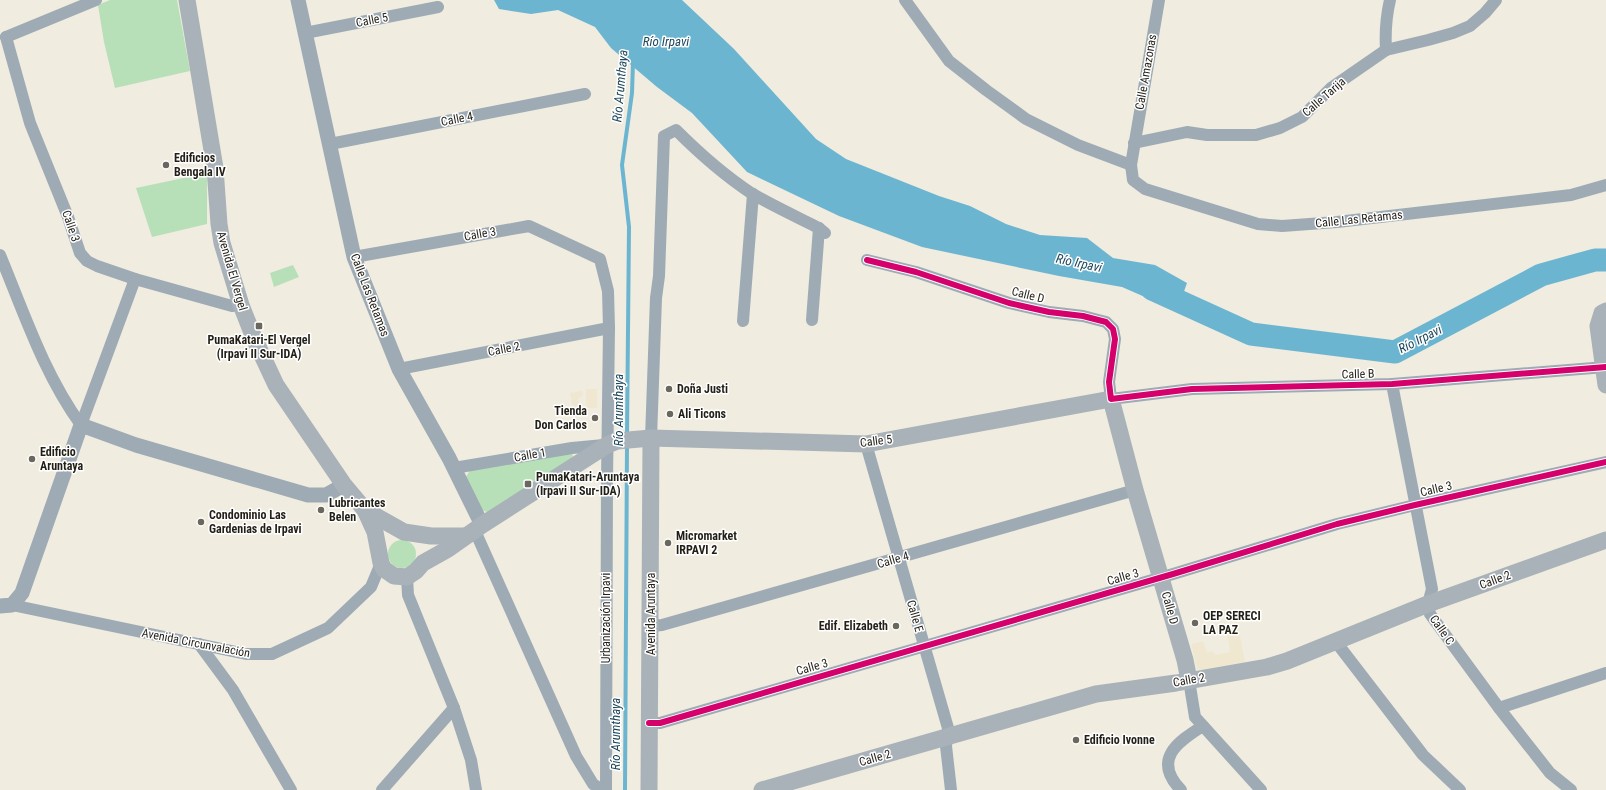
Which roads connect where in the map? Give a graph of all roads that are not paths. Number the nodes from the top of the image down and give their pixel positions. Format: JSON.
{"nodes":[{"id":1,"x":96,"y":0,"type":"edge"},
{"id":2,"x":187,"y":0,"type":"edge"},
{"id":3,"x":298,"y":0,"type":"edge"},
{"id":4,"x":904,"y":0,"type":"edge"},
{"id":5,"x":1159,"y":0,"type":"edge"},
{"id":6,"x":1390,"y":0,"type":"edge"},
{"id":7,"x":1496,"y":0,"type":"edge"},
{"id":8,"x":438,"y":7,"type":"dead end"},
{"id":9,"x":305,"y":33,"type":"junction"},
{"id":10,"x":3,"y":35,"type":"edge"},
{"id":11,"x":1386,"y":50,"type":"junction"},
{"id":12,"x":585,"y":94,"type":"dead end"},
{"id":13,"x":1134,"y":143,"type":"junction"},
{"id":14,"x":330,"y":144,"type":"junction"},
{"id":15,"x":1131,"y":165,"type":"junction"},
{"id":16,"x":1606,"y":186,"type":"edge"},
{"id":17,"x":753,"y":194,"type":"junction"},
{"id":18,"x":0,"y":255,"type":"edge"},
{"id":19,"x":354,"y":257,"type":"junction"},
{"id":20,"x":600,"y":259,"type":"joint"},
{"id":21,"x":867,"y":260,"type":"dead end"},
{"id":22,"x":135,"y":279,"type":"junction"},
{"id":23,"x":241,"y":305,"type":"junction"},
{"id":24,"x":1606,"y":311,"type":"edge"},
{"id":25,"x":812,"y":320,"type":"dead end"},
{"id":26,"x":743,"y":321,"type":"dead end"},
{"id":27,"x":609,"y":328,"type":"junction"},
{"id":28,"x":1605,"y":367,"type":"edge"},
{"id":29,"x":399,"y":369,"type":"junction"},
{"id":30,"x":1392,"y":384,"type":"junction"},
{"id":31,"x":1606,"y":385,"type":"edge"},
{"id":32,"x":1111,"y":399,"type":"junction"},
{"id":33,"x":81,"y":425,"type":"junction"},
{"id":34,"x":644,"y":438,"type":"junction"},
{"id":35,"x":612,"y":443,"type":"junction"},
{"id":36,"x":866,"y":444,"type":"junction"},
{"id":37,"x":1606,"y":462,"type":"edge"},
{"id":38,"x":454,"y":468,"type":"junction"},
{"id":39,"x":344,"y":485,"type":"junction"},
{"id":40,"x":1136,"y":490,"type":"junction"},
{"id":41,"x":1415,"y":505,"type":"junction"},
{"id":42,"x":365,"y":510,"type":"junction"},
{"id":43,"x":474,"y":531,"type":"junction"},
{"id":44,"x":409,"y":533,"type":"junction"},
{"id":45,"x":1606,"y":540,"type":"edge"},
{"id":46,"x":381,"y":558,"type":"junction"},
{"id":47,"x":899,"y":558,"type":"junction"},
{"id":48,"x":423,"y":563,"type":"junction"},
{"id":49,"x":406,"y":577,"type":"junction"},
{"id":50,"x":1162,"y":577,"type":"junction"},
{"id":51,"x":1428,"y":604,"type":"junction"},
{"id":52,"x":6,"y":605,"type":"edge"},
{"id":53,"x":651,"y":626,"type":"junction"},
{"id":54,"x":1336,"y":642,"type":"junction"},
{"id":55,"x":199,"y":644,"type":"junction"},
{"id":56,"x":923,"y":646,"type":"junction"},
{"id":57,"x":1606,"y":673,"type":"edge"},
{"id":58,"x":1189,"y":680,"type":"junction"},
{"id":59,"x":454,"y":708,"type":"junction"},
{"id":60,"x":1499,"y":708,"type":"junction"},
{"id":61,"x":649,"y":723,"type":"junction"},
{"id":62,"x":1203,"y":726,"type":"junction"},
{"id":63,"x":947,"y":737,"type":"junction"},
{"id":64,"x":291,"y":790,"type":"edge"},
{"id":65,"x":382,"y":790,"type":"edge"},
{"id":66,"x":476,"y":790,"type":"edge"},
{"id":67,"x":602,"y":790,"type":"edge"},
{"id":68,"x":606,"y":790,"type":"edge"},
{"id":69,"x":649,"y":790,"type":"edge"},
{"id":70,"x":762,"y":790,"type":"edge"},
{"id":71,"x":951,"y":790,"type":"edge"},
{"id":72,"x":1181,"y":790,"type":"edge"},
{"id":73,"x":1261,"y":790,"type":"edge"},
{"id":74,"x":1460,"y":790,"type":"edge"},
{"id":75,"x":1572,"y":790,"type":"edge"}],
"edges":[{"from":1,"to":10,"type":"street"},
{"from":2,"to":23,"type":"main road","name":"Avenida El Vergel"},
{"from":3,"to":9,"type":"street","name":"Calle Las Retamas"},
{"from":4,"to":15,"type":"street"},
{"from":5,"to":13,"type":"street","name":"Calle Amazonas"},
{"from":6,"to":11,"type":"street"},
{"from":7,"to":11,"type":"street","name":"Calle Tarija"},
{"from":8,"to":9,"type":"street","name":"Calle 5"},
{"from":9,"to":14,"type":"street","name":"Calle Las Retamas"},
{"from":10,"to":22,"type":"street","name":"Calle 3"},
{"from":11,"to":13,"type":"street","name":"Calle Tarija"},
{"from":12,"to":14,"type":"street","name":"Calle 4"},
{"from":13,"to":15,"type":"street","name":"Calle Amazonas"},
{"from":14,"to":19,"type":"street","name":"Calle Las Retamas"},
{"from":15,"to":16,"type":"street","name":"Calle Las Retamas"},
{"from":17,"to":25,"type":"street"},
{"from":17,"to":26,"type":"street"},
{"from":17,"to":34,"type":"street"},
{"from":18,"to":33,"type":"street"},
{"from":19,"to":20,"type":"street","name":"Calle 3"},
{"from":19,"to":29,"type":"street","name":"Calle Las Retamas"},
{"from":20,"to":27,"type":"street","name":"Urbanización Irpavi"},
{"from":21,"to":32,"type":"street","name":"Calle D"},
{"from":22,"to":23,"type":"street","name":"Calle 3"},
{"from":22,"to":33,"type":"street"},
{"from":23,"to":39,"type":"main road","name":"Avenida El Vergel"},
{"from":24,"to":28,"type":"main road"},
{"from":27,"to":29,"type":"street","name":"Calle 2"},
{"from":27,"to":35,"type":"street","name":"Urbanización Irpavi"},
{"from":28,"to":30,"type":"street","name":"Calle B"},
{"from":28,"to":31,"type":"main road"},
{"from":29,"to":38,"type":"street","name":"Calle Las Retamas"},
{"from":30,"to":32,"type":"street","name":"Calle B"},
{"from":30,"to":41,"type":"street","name":"Calle C"},
{"from":32,"to":36,"type":"main road","name":"Calle 5"},
{"from":32,"to":40,"type":"main road","name":"Calle D"},
{"from":33,"to":39,"type":"street"},
{"from":33,"to":52,"type":"street"},
{"from":34,"to":35,"type":"main road"},
{"from":34,"to":36,"type":"main road","name":"Calle 5"},
{"from":34,"to":53,"type":"main road","name":"Avenida Aruntaya"},
{"from":35,"to":38,"type":"street","name":"Calle 1"},
{"from":35,"to":43,"type":"main road"},
{"from":35,"to":68,"type":"street","name":"Urbanización Irpavi"},
{"from":36,"to":47,"type":"street","name":"Calle E"},
{"from":37,"to":41,"type":"street","name":"Calle 3"},
{"from":38,"to":43,"type":"street","name":"Calle Las Retamas"},
{"from":39,"to":42,"type":"main road","name":"Avenida El Vergel"},
{"from":40,"to":47,"type":"street","name":"Calle 4"},
{"from":40,"to":50,"type":"main road","name":"Calle D"},
{"from":41,"to":50,"type":"street","name":"Calle 3"},
{"from":41,"to":51,"type":"street","name":"Calle C"},
{"from":42,"to":44,"type":"main road"},
{"from":42,"to":46,"type":"main road"},
{"from":43,"to":44,"type":"main road"},
{"from":43,"to":48,"type":"main road"},
{"from":43,"to":67,"type":"street"},
{"from":44,"to":46,"type":"main road"},
{"from":44,"to":48,"type":"main road"},
{"from":45,"to":51,"type":"main road","name":"Calle 2"},
{"from":46,"to":49,"type":"main road"},
{"from":46,"to":55,"type":"street","name":"Avenida Circunvalación"},
{"from":47,"to":53,"type":"street","name":"Calle 4"},
{"from":47,"to":56,"type":"street","name":"Calle E"},
{"from":48,"to":49,"type":"main road"},
{"from":49,"to":59,"type":"street"},
{"from":50,"to":56,"type":"street","name":"Calle 3"},
{"from":50,"to":58,"type":"main road","name":"Calle D"},
{"from":51,"to":54,"type":"main road","name":"Calle 2"},
{"from":51,"to":60,"type":"street","name":"Calle C"},
{"from":52,"to":55,"type":"street","name":"Avenida Circunvalación"},
{"from":53,"to":61,"type":"main road","name":"Avenida Aruntaya"},
{"from":54,"to":58,"type":"main road","name":"Calle 2"},
{"from":54,"to":74,"type":"street"},
{"from":55,"to":64,"type":"street"},
{"from":56,"to":61,"type":"street","name":"Calle 3"},
{"from":56,"to":63,"type":"street","name":"Calle E"},
{"from":57,"to":60,"type":"street"},
{"from":58,"to":62,"type":"street","name":"Calle D"},
{"from":58,"to":63,"type":"main road","name":"Calle 2"},
{"from":59,"to":65,"type":"street"},
{"from":59,"to":66,"type":"street"},
{"from":60,"to":75,"type":"street","name":"Calle C"},
{"from":61,"to":69,"type":"main road","name":"Avenida Aruntaya"},
{"from":62,"to":72,"type":"street"},
{"from":62,"to":73,"type":"street","name":"Calle D"},
{"from":63,"to":70,"type":"main road","name":"Calle 2"},
{"from":63,"to":71,"type":"street","name":"Calle E"}]}
